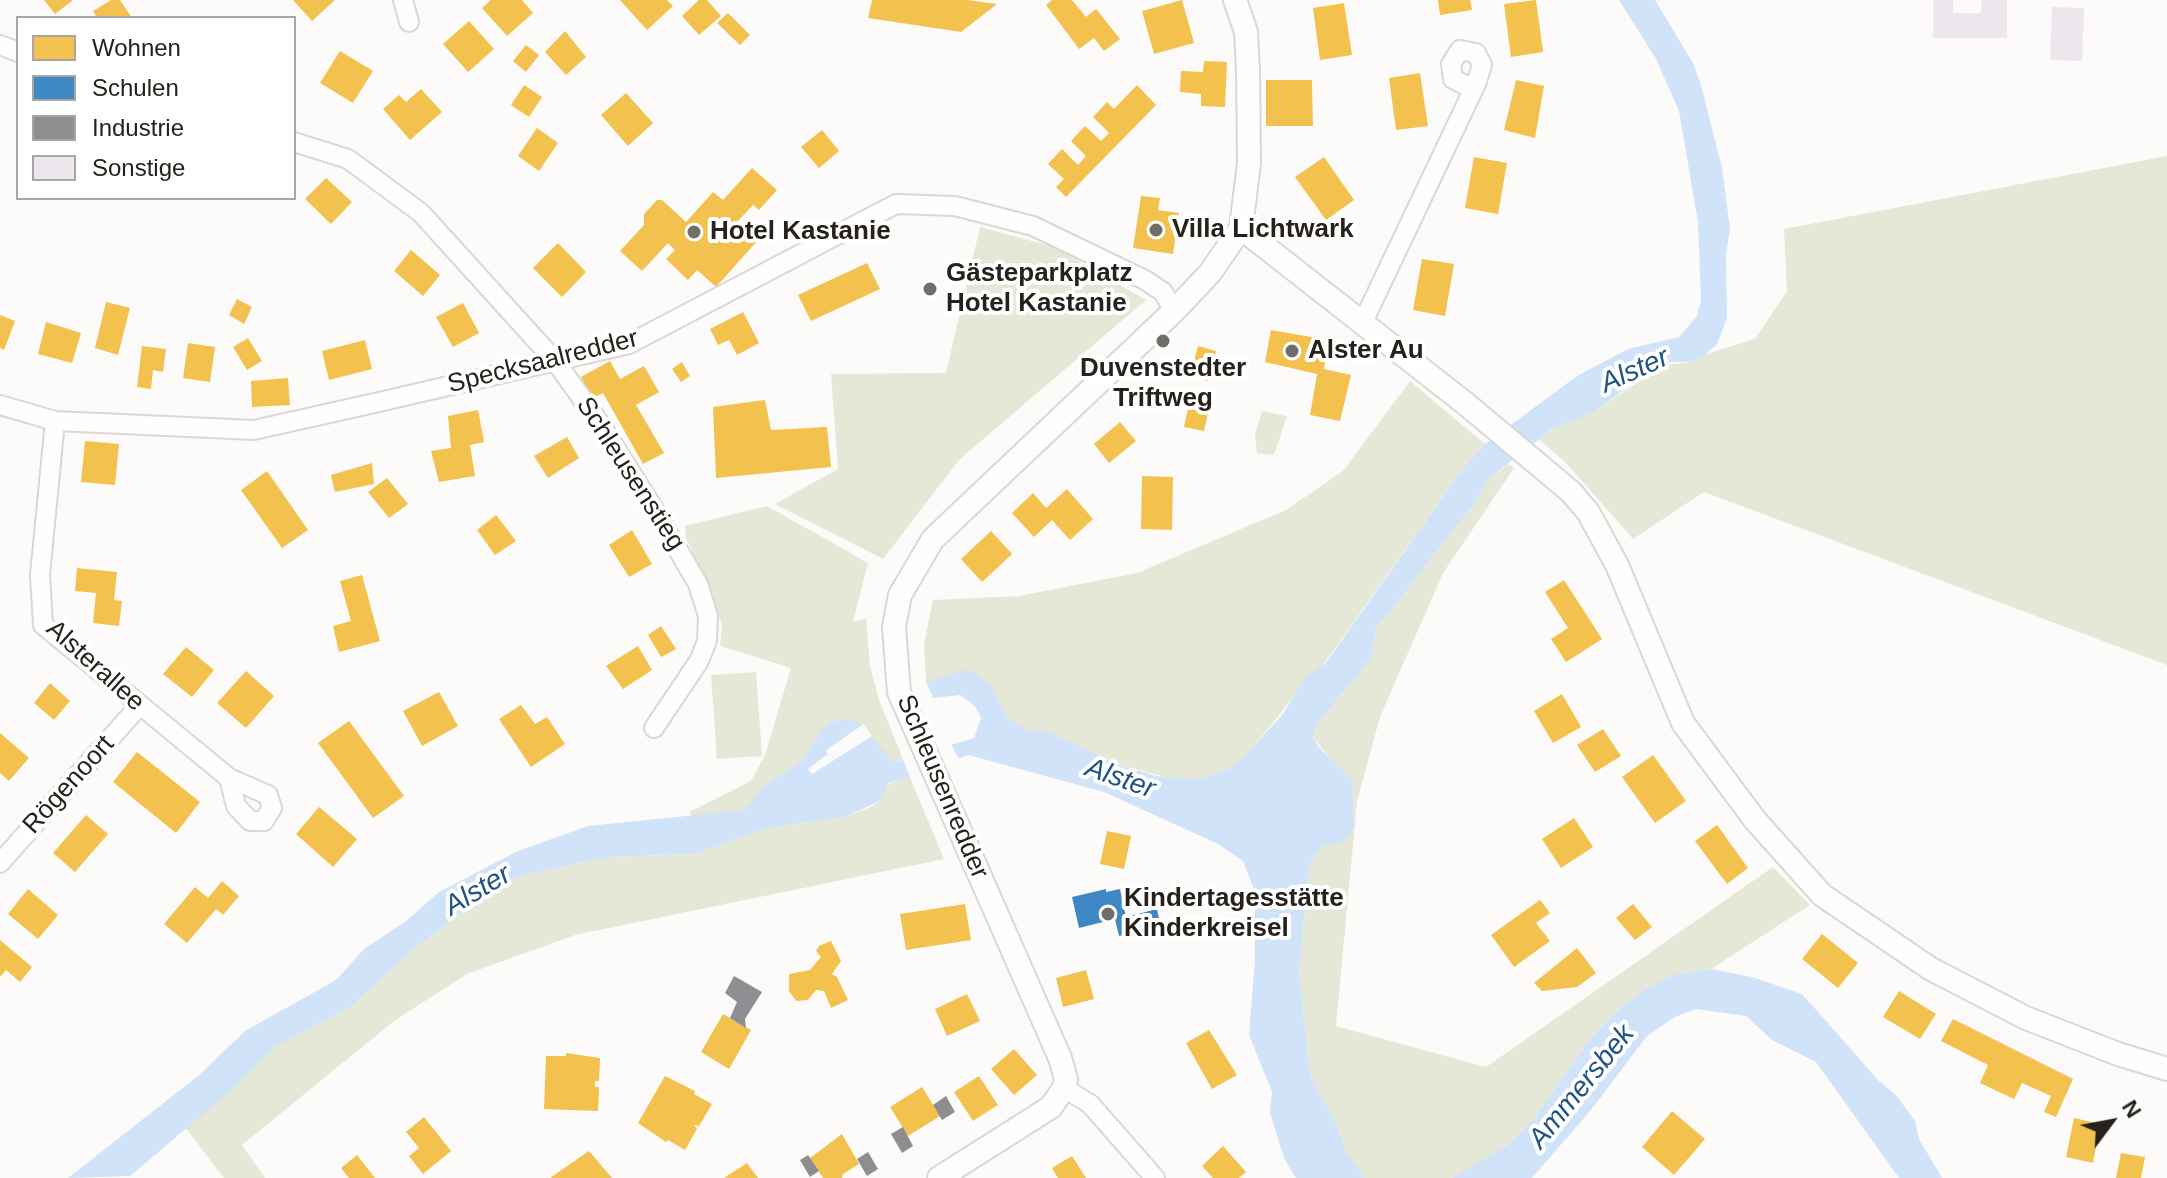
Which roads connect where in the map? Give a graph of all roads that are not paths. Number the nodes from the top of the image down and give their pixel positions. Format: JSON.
{"nodes":[{"id":1,"x":403,"y":0,"type":"edge"},
{"id":2,"x":1235,"y":0,"type":"edge"},
{"id":3,"x":409,"y":22,"type":"dead end"},
{"id":4,"x":1476,"y":84,"type":"dead end"},
{"id":5,"x":296,"y":143,"type":"edge"},
{"id":6,"x":1241,"y":228,"type":"junction"},
{"id":7,"x":1174,"y":311,"type":"junction"},
{"id":8,"x":1363,"y":322,"type":"junction"},
{"id":9,"x":556,"y":362,"type":"junction"},
{"id":10,"x":0,"y":405,"type":"edge"},
{"id":11,"x":55,"y":421,"type":"junction"},
{"id":12,"x":139,"y":706,"type":"junction"},
{"id":13,"x":654,"y":728,"type":"dead end"},
{"id":14,"x":229,"y":778,"type":"dead end"},
{"id":15,"x":0,"y":863,"type":"edge"},
{"id":16,"x":2167,"y":1069,"type":"edge"},
{"id":17,"x":1064,"y":1088,"type":"junction"},
{"id":18,"x":939,"y":1178,"type":"edge"},
{"id":19,"x":1155,"y":1178,"type":"edge"}],
"edges":[{"from":1,"to":3,"type":"street"},
{"from":2,"to":6,"type":"street"},
{"from":4,"to":8,"type":"street"},
{"from":5,"to":9,"type":"street","name":"Schleusenstieg"},
{"from":6,"to":7,"type":"street","name":"Schleusenredder"},
{"from":6,"to":8,"type":"street"},
{"from":7,"to":9,"type":"street","name":"Specksaalredder"},
{"from":7,"to":17,"type":"street","name":"Schleusenredder"},
{"from":8,"to":16,"type":"street"},
{"from":9,"to":11,"type":"street","name":"Specksaalredder"},
{"from":9,"to":13,"type":"street","name":"Schleusenstieg"},
{"from":10,"to":11,"type":"street","name":"Specksaalredder"},
{"from":11,"to":12,"type":"street","name":"Alsterallee"},
{"from":12,"to":14,"type":"street","name":"Alsterallee"},
{"from":12,"to":15,"type":"street","name":"Rögenoort"},
{"from":17,"to":18,"type":"street"},
{"from":17,"to":19,"type":"street"}]}
